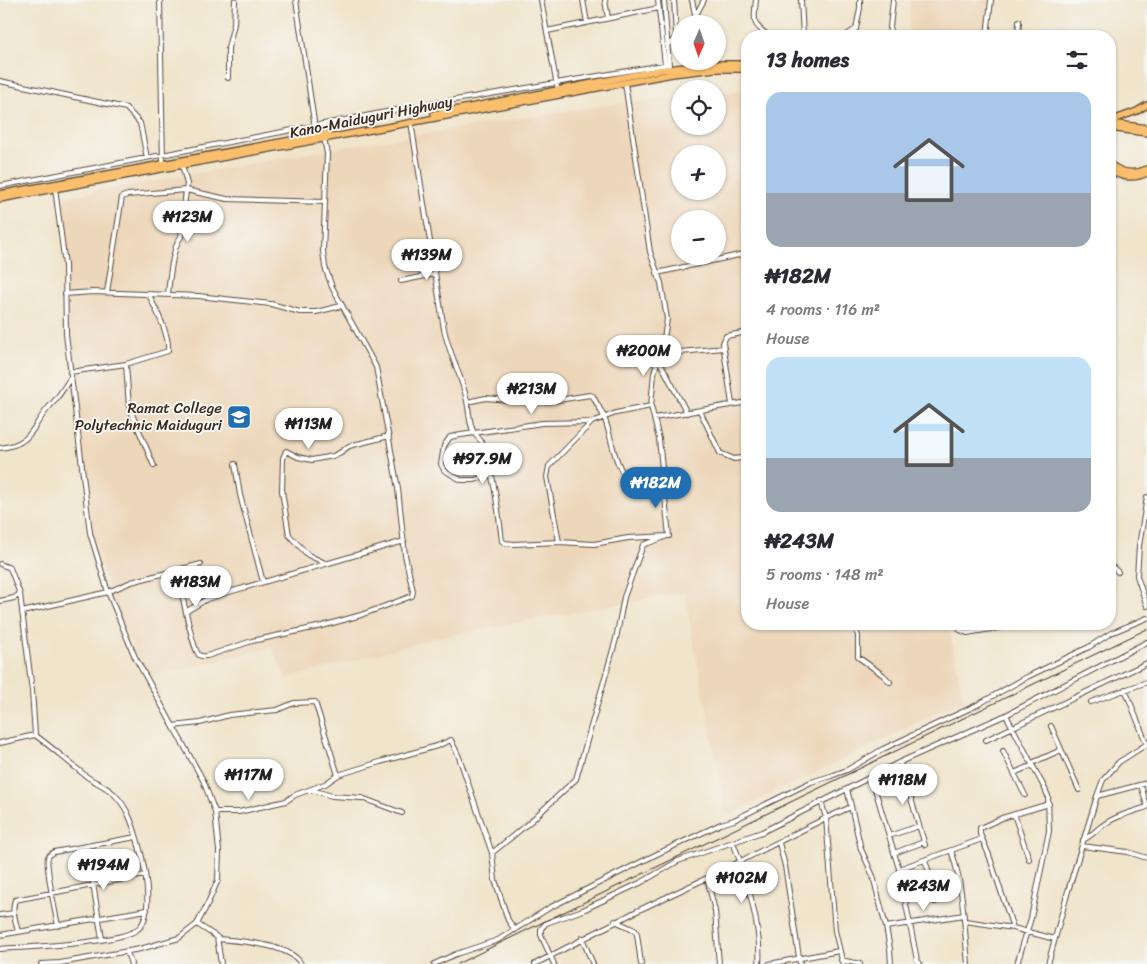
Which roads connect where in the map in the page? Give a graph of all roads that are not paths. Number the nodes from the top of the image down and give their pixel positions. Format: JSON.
{"nodes":[{"id":1,"x":160,"y":0,"type":"edge"},
{"id":2,"x":235,"y":0,"type":"edge"},
{"id":3,"x":296,"y":0,"type":"edge"},
{"id":4,"x":541,"y":0,"type":"edge"},
{"id":5,"x":583,"y":0,"type":"edge"},
{"id":6,"x":605,"y":0,"type":"edge"},
{"id":7,"x":658,"y":0,"type":"edge"},
{"id":8,"x":664,"y":0,"type":"edge"},
{"id":9,"x":674,"y":0,"type":"edge"},
{"id":10,"x":692,"y":0,"type":"edge"},
{"id":11,"x":704,"y":0,"type":"edge"},
{"id":12,"x":756,"y":0,"type":"edge"},
{"id":13,"x":801,"y":0,"type":"edge"},
{"id":14,"x":860,"y":0,"type":"edge"},
{"id":15,"x":893,"y":0,"type":"edge"},
{"id":16,"x":991,"y":0,"type":"edge"},
{"id":17,"x":659,"y":8,"type":"junction"},
{"id":18,"x":695,"y":14,"type":"joint"},
{"id":19,"x":676,"y":15,"type":"edge"},
{"id":20,"x":608,"y":18,"type":"junction"},
{"id":21,"x":1019,"y":21,"type":"dead end"},
{"id":22,"x":587,"y":23,"type":"junction"},
{"id":23,"x":760,"y":30,"type":"edge"},
{"id":24,"x":803,"y":30,"type":"edge"},
{"id":25,"x":854,"y":30,"type":"edge"},
{"id":26,"x":889,"y":30,"type":"edge"},
{"id":27,"x":988,"y":30,"type":"edge"},
{"id":28,"x":1018,"y":30,"type":"edge"},
{"id":29,"x":547,"y":31,"type":"junction"},
{"id":30,"x":671,"y":43,"type":"edge"},
{"id":31,"x":667,"y":45,"type":"junction"},
{"id":32,"x":741,"y":64,"type":"edge"},
{"id":33,"x":668,"y":66,"type":"junction"},
{"id":34,"x":741,"y":69,"type":"edge"},
{"id":35,"x":228,"y":78,"type":"dead end"},
{"id":36,"x":0,"y":81,"type":"edge"},
{"id":37,"x":625,"y":83,"type":"junction"},
{"id":38,"x":558,"y":87,"type":"junction"},
{"id":39,"x":1147,"y":105,"type":"edge"},
{"id":40,"x":411,"y":122,"type":"junction"},
{"id":41,"x":1116,"y":123,"type":"edge"},
{"id":42,"x":314,"y":125,"type":"junction"},
{"id":43,"x":1116,"y":126,"type":"edge"},
{"id":44,"x":1116,"y":127,"type":"edge"},
{"id":45,"x":1147,"y":128,"type":"edge"},
{"id":46,"x":1147,"y":133,"type":"edge"},
{"id":47,"x":316,"y":135,"type":"junction"},
{"id":48,"x":324,"y":138,"type":"junction"},
{"id":49,"x":162,"y":155,"type":"junction"},
{"id":50,"x":146,"y":158,"type":"junction"},
{"id":51,"x":162,"y":164,"type":"junction"},
{"id":52,"x":182,"y":165,"type":"junction"},
{"id":53,"x":1116,"y":167,"type":"edge"},
{"id":54,"x":1147,"y":168,"type":"edge"},
{"id":55,"x":1116,"y":174,"type":"edge"},
{"id":56,"x":1147,"y":174,"type":"edge"},
{"id":57,"x":0,"y":186,"type":"edge"},
{"id":58,"x":54,"y":186,"type":"junction"},
{"id":59,"x":186,"y":190,"type":"junction"},
{"id":60,"x":0,"y":194,"type":"edge"},
{"id":61,"x":0,"y":199,"type":"edge"},
{"id":62,"x":325,"y":202,"type":"junction"},
{"id":63,"x":741,"y":254,"type":"edge"},
{"id":64,"x":431,"y":255,"type":"junction"},
{"id":65,"x":416,"y":260,"type":"dead end"},
{"id":66,"x":657,"y":272,"type":"junction"},
{"id":67,"x":435,"y":274,"type":"junction"},
{"id":68,"x":402,"y":282,"type":"dead end"},
{"id":69,"x":107,"y":292,"type":"junction"},
{"id":70,"x":148,"y":293,"type":"junction"},
{"id":71,"x":65,"y":294,"type":"junction"},
{"id":72,"x":168,"y":294,"type":"junction"},
{"id":73,"x":341,"y":306,"type":"junction"},
{"id":74,"x":741,"y":333,"type":"edge"},
{"id":75,"x":724,"y":348,"type":"junction"},
{"id":76,"x":658,"y":354,"type":"junction"},
{"id":77,"x":126,"y":364,"type":"junction"},
{"id":78,"x":70,"y":372,"type":"junction"},
{"id":79,"x":70,"y":377,"type":"junction"},
{"id":80,"x":468,"y":402,"type":"junction"},
{"id":81,"x":741,"y":403,"type":"edge"},
{"id":82,"x":732,"y":404,"type":"junction"},
{"id":83,"x":652,"y":406,"type":"junction"},
{"id":84,"x":700,"y":411,"type":"junction"},
{"id":85,"x":687,"y":413,"type":"junction"},
{"id":86,"x":604,"y":416,"type":"junction"},
{"id":87,"x":654,"y":418,"type":"junction"},
{"id":88,"x":592,"y":422,"type":"junction"},
{"id":89,"x":474,"y":433,"type":"junction"},
{"id":90,"x":389,"y":436,"type":"junction"},
{"id":91,"x":0,"y":448,"type":"edge"},
{"id":92,"x":741,"y":458,"type":"edge"},
{"id":93,"x":235,"y":464,"type":"dead end"},
{"id":94,"x":154,"y":466,"type":"dead end"},
{"id":95,"x":491,"y":474,"type":"junction"},
{"id":96,"x":662,"y":479,"type":"junction"},
{"id":97,"x":1147,"y":497,"type":"edge"},
{"id":98,"x":669,"y":536,"type":"junction"},
{"id":99,"x":404,"y":541,"type":"junction"},
{"id":100,"x":559,"y":542,"type":"junction"},
{"id":101,"x":325,"y":563,"type":"junction"},
{"id":102,"x":0,"y":564,"type":"edge"},
{"id":103,"x":201,"y":564,"type":"dead end"},
{"id":104,"x":177,"y":570,"type":"junction"},
{"id":105,"x":263,"y":582,"type":"junction"},
{"id":106,"x":108,"y":592,"type":"junction"},
{"id":107,"x":20,"y":594,"type":"junction"},
{"id":108,"x":0,"y":602,"type":"edge"},
{"id":109,"x":1147,"y":606,"type":"edge"},
{"id":110,"x":187,"y":610,"type":"junction"},
{"id":111,"x":22,"y":612,"type":"junction"},
{"id":112,"x":1147,"y":618,"type":"edge"},
{"id":113,"x":856,"y":630,"type":"edge"},
{"id":114,"x":960,"y":630,"type":"edge"},
{"id":115,"x":980,"y":630,"type":"edge"},
{"id":116,"x":1147,"y":642,"type":"edge"},
{"id":117,"x":1147,"y":663,"type":"edge"},
{"id":118,"x":890,"y":682,"type":"dead end"},
{"id":119,"x":1147,"y":682,"type":"edge"},
{"id":120,"x":1125,"y":689,"type":"junction"},
{"id":121,"x":1091,"y":702,"type":"dead end"},
{"id":122,"x":1006,"y":715,"type":"junction"},
{"id":123,"x":172,"y":726,"type":"junction"},
{"id":124,"x":1051,"y":726,"type":"dead end"},
{"id":125,"x":1013,"y":728,"type":"junction"},
{"id":126,"x":35,"y":735,"type":"junction"},
{"id":127,"x":986,"y":740,"type":"dead end"},
{"id":128,"x":0,"y":743,"type":"edge"},
{"id":129,"x":1147,"y":745,"type":"edge"},
{"id":130,"x":1061,"y":750,"type":"junction"},
{"id":131,"x":1003,"y":751,"type":"dead end"},
{"id":132,"x":900,"y":762,"type":"junction"},
{"id":133,"x":1033,"y":764,"type":"junction"},
{"id":134,"x":1014,"y":773,"type":"junction"},
{"id":135,"x":338,"y":775,"type":"junction"},
{"id":136,"x":871,"y":776,"type":"junction"},
{"id":137,"x":1147,"y":783,"type":"edge"},
{"id":138,"x":1141,"y":785,"type":"junction"},
{"id":139,"x":846,"y":789,"type":"junction"},
{"id":140,"x":312,"y":790,"type":"junction"},
{"id":141,"x":1079,"y":790,"type":"dead end"},
{"id":142,"x":1025,"y":795,"type":"dead end"},
{"id":143,"x":1097,"y":796,"type":"junction"},
{"id":144,"x":821,"y":801,"type":"junction"},
{"id":145,"x":1049,"y":804,"type":"junction"},
{"id":146,"x":852,"y":807,"type":"junction"},
{"id":147,"x":1147,"y":807,"type":"edge"},
{"id":148,"x":214,"y":812,"type":"junction"},
{"id":149,"x":402,"y":813,"type":"dead end"},
{"id":150,"x":1014,"y":814,"type":"junction"},
{"id":151,"x":826,"y":818,"type":"junction"},
{"id":152,"x":919,"y":826,"type":"junction"},
{"id":153,"x":889,"y":836,"type":"junction"},
{"id":154,"x":136,"y":837,"type":"junction"},
{"id":155,"x":982,"y":838,"type":"junction"},
{"id":156,"x":1083,"y":840,"type":"junction"},
{"id":157,"x":734,"y":842,"type":"junction"},
{"id":158,"x":779,"y":843,"type":"junction"},
{"id":159,"x":86,"y":846,"type":"junction"},
{"id":160,"x":1082,"y":846,"type":"junction"},
{"id":161,"x":951,"y":850,"type":"junction"},
{"id":162,"x":492,"y":853,"type":"junction"},
{"id":163,"x":894,"y":853,"type":"junction"},
{"id":164,"x":1147,"y":858,"type":"edge"},
{"id":165,"x":1029,"y":859,"type":"dead end"},
{"id":166,"x":925,"y":861,"type":"junction"},
{"id":167,"x":741,"y":862,"type":"junction"},
{"id":168,"x":899,"y":869,"type":"junction"},
{"id":169,"x":145,"y":875,"type":"junction"},
{"id":170,"x":707,"y":878,"type":"junction"},
{"id":171,"x":93,"y":886,"type":"junction"},
{"id":172,"x":52,"y":894,"type":"junction"},
{"id":173,"x":935,"y":902,"type":"dead end"},
{"id":174,"x":147,"y":910,"type":"junction"},
{"id":175,"x":14,"y":913,"type":"junction"},
{"id":176,"x":0,"y":915,"type":"edge"},
{"id":177,"x":964,"y":915,"type":"junction"},
{"id":178,"x":99,"y":919,"type":"junction"},
{"id":179,"x":615,"y":921,"type":"junction"},
{"id":180,"x":965,"y":921,"type":"junction"},
{"id":181,"x":197,"y":924,"type":"junction"},
{"id":182,"x":910,"y":924,"type":"junction"},
{"id":183,"x":58,"y":926,"type":"junction"},
{"id":184,"x":886,"y":927,"type":"junction"},
{"id":185,"x":1013,"y":928,"type":"junction"},
{"id":186,"x":515,"y":930,"type":"junction"},
{"id":187,"x":18,"y":932,"type":"junction"},
{"id":188,"x":1026,"y":932,"type":"junction"},
{"id":189,"x":0,"y":935,"type":"edge"},
{"id":190,"x":582,"y":938,"type":"junction"},
{"id":191,"x":102,"y":939,"type":"junction"},
{"id":192,"x":218,"y":939,"type":"junction"},
{"id":193,"x":1055,"y":939,"type":"junction"},
{"id":194,"x":0,"y":949,"type":"edge"},
{"id":195,"x":839,"y":951,"type":"junction"},
{"id":196,"x":127,"y":952,"type":"junction"},
{"id":197,"x":550,"y":955,"type":"junction"},
{"id":198,"x":92,"y":958,"type":"junction"},
{"id":199,"x":799,"y":958,"type":"junction"},
{"id":200,"x":842,"y":962,"type":"edge"},
{"id":201,"x":41,"y":964,"type":"edge"},
{"id":202,"x":93,"y":964,"type":"edge"},
{"id":203,"x":131,"y":964,"type":"edge"},
{"id":204,"x":221,"y":964,"type":"edge"},
{"id":205,"x":301,"y":964,"type":"edge"},
{"id":206,"x":434,"y":964,"type":"edge"},
{"id":207,"x":535,"y":964,"type":"edge"},
{"id":208,"x":554,"y":964,"type":"edge"},
{"id":209,"x":593,"y":964,"type":"edge"},
{"id":210,"x":641,"y":964,"type":"edge"},
{"id":211,"x":719,"y":964,"type":"edge"},
{"id":212,"x":759,"y":964,"type":"edge"},
{"id":213,"x":770,"y":964,"type":"edge"},
{"id":214,"x":800,"y":964,"type":"edge"},
{"id":215,"x":860,"y":964,"type":"edge"},
{"id":216,"x":891,"y":964,"type":"edge"},
{"id":217,"x":920,"y":964,"type":"edge"},
{"id":218,"x":968,"y":964,"type":"edge"},
{"id":219,"x":1017,"y":964,"type":"edge"},
{"id":220,"x":1048,"y":964,"type":"edge"}],
"edges":[{"from":1,"to":49,"type":"street"},
{"from":2,"to":35,"type":"street"},
{"from":3,"to":42,"type":"street"},
{"from":4,"to":29,"type":"street"},
{"from":5,"to":22,"type":"street"},
{"from":6,"to":20,"type":"street"},
{"from":7,"to":17,"type":"street"},
{"from":8,"to":31,"type":"street"},
{"from":9,"to":19,"type":"street"},
{"from":10,"to":18,"type":"street"},
{"from":11,"to":18,"type":"street"},
{"from":12,"to":23,"type":"street"},
{"from":13,"to":24,"type":"street"},
{"from":14,"to":25,"type":"street"},
{"from":15,"to":26,"type":"street"},
{"from":16,"to":27,"type":"street"},
{"from":17,"to":20,"type":"street"},
{"from":17,"to":33,"type":"street"},
{"from":20,"to":22,"type":"street"},
{"from":21,"to":28,"type":"street"},
{"from":22,"to":29,"type":"street"},
{"from":29,"to":38,"type":"street"},
{"from":30,"to":31,"type":"street"},
{"from":31,"to":33,"type":"street"},
{"from":32,"to":33,"type":"highway","name":"Kano-Maiduguri Highway"},
{"from":33,"to":38,"type":"highway","name":"Kano-Maiduguri Highway"},
{"from":34,"to":37,"type":"highway","name":"Kano-Maiduguri Highway"},
{"from":36,"to":50,"type":"street"},
{"from":37,"to":40,"type":"highway","name":"Kano-Maiduguri Highway"},
{"from":37,"to":66,"type":"street"},
{"from":38,"to":42,"type":"street"},
{"from":38,"to":47,"type":"highway","name":"Kano-Maiduguri Highway"},
{"from":39,"to":41,"type":"highway"},
{"from":40,"to":48,"type":"highway","name":"Kano-Maiduguri Highway"},
{"from":40,"to":64,"type":"street"},
{"from":42,"to":47,"type":"street"},
{"from":42,"to":49,"type":"street"},
{"from":43,"to":45,"type":"highway"},
{"from":44,"to":46,"type":"highway"},
{"from":47,"to":51,"type":"highway","name":"Kano-Maiduguri Highway"},
{"from":48,"to":52,"type":"highway","name":"Kano-Maiduguri Highway"},
{"from":48,"to":62,"type":"street"},
{"from":49,"to":50,"type":"street"},
{"from":49,"to":51,"type":"street"},
{"from":50,"to":57,"type":"street"},
{"from":51,"to":58,"type":"highway","name":"Kano-Maiduguri Highway"},
{"from":52,"to":58,"type":"highway","name":"Kano-Maiduguri Highway"},
{"from":52,"to":59,"type":"street"},
{"from":53,"to":54,"type":"highway"},
{"from":55,"to":56,"type":"highway"},
{"from":58,"to":60,"type":"highway","name":"Kano-Maiduguri Highway"},
{"from":58,"to":61,"type":"highway","name":"Kano-Maiduguri Highway"},
{"from":58,"to":71,"type":"street"},
{"from":59,"to":62,"type":"street"},
{"from":59,"to":69,"type":"street"},
{"from":59,"to":72,"type":"street"},
{"from":62,"to":73,"type":"street"},
{"from":63,"to":66,"type":"street"},
{"from":64,"to":65,"type":"street"},
{"from":64,"to":67,"type":"street"},
{"from":66,"to":76,"type":"street"},
{"from":67,"to":68,"type":"street"},
{"from":67,"to":80,"type":"street"},
{"from":69,"to":70,"type":"street"},
{"from":69,"to":71,"type":"street"},
{"from":70,"to":72,"type":"street"},
{"from":70,"to":77,"type":"street"},
{"from":71,"to":78,"type":"street"},
{"from":72,"to":73,"type":"street"},
{"from":73,"to":90,"type":"street"},
{"from":74,"to":75,"type":"street"},
{"from":75,"to":76,"type":"street"},
{"from":75,"to":82,"type":"street"},
{"from":76,"to":83,"type":"street"},
{"from":76,"to":85,"type":"street"},
{"from":77,"to":78,"type":"street"},
{"from":77,"to":94,"type":"street"},
{"from":78,"to":79,"type":"street"},
{"from":79,"to":91,"type":"street"},
{"from":79,"to":106,"type":"street"},
{"from":80,"to":86,"type":"street"},
{"from":80,"to":89,"type":"street"},
{"from":81,"to":82,"type":"street"},
{"from":82,"to":84,"type":"street"},
{"from":83,"to":86,"type":"street"},
{"from":83,"to":87,"type":"street"},
{"from":84,"to":85,"type":"street"},
{"from":84,"to":92,"type":"street"},
{"from":85,"to":87,"type":"street"},
{"from":86,"to":88,"type":"street"},
{"from":86,"to":96,"type":"street"},
{"from":87,"to":96,"type":"street"},
{"from":88,"to":89,"type":"street"},
{"from":88,"to":100,"type":"street"},
{"from":89,"to":95,"type":"street"},
{"from":89,"to":95,"type":"street"},
{"from":90,"to":99,"type":"street"},
{"from":90,"to":101,"type":"street"},
{"from":93,"to":105,"type":"street"},
{"from":95,"to":100,"type":"street"},
{"from":96,"to":98,"type":"street"},
{"from":97,"to":109,"type":"street"},
{"from":98,"to":100,"type":"street"},
{"from":98,"to":162,"type":"street"},
{"from":99,"to":101,"type":"street"},
{"from":99,"to":110,"type":"street"},
{"from":101,"to":105,"type":"street"},
{"from":102,"to":107,"type":"street"},
{"from":103,"to":104,"type":"street"},
{"from":104,"to":106,"type":"street"},
{"from":104,"to":110,"type":"street"},
{"from":105,"to":110,"type":"street"},
{"from":106,"to":111,"type":"street"},
{"from":106,"to":123,"type":"street"},
{"from":107,"to":108,"type":"street"},
{"from":107,"to":111,"type":"street"},
{"from":111,"to":126,"type":"street"},
{"from":112,"to":186,"type":"street"},
{"from":113,"to":118,"type":"street"},
{"from":114,"to":115,"type":"street"},
{"from":116,"to":122,"type":"street"},
{"from":117,"to":125,"type":"street"},
{"from":119,"to":120,"type":"street"},
{"from":120,"to":121,"type":"street"},
{"from":120,"to":129,"type":"street"},
{"from":122,"to":125,"type":"street"},
{"from":122,"to":132,"type":"street"},
{"from":123,"to":135,"type":"street"},
{"from":123,"to":148,"type":"street"},
{"from":124,"to":130,"type":"street"},
{"from":125,"to":127,"type":"street"},
{"from":125,"to":133,"type":"street"},
{"from":126,"to":128,"type":"street"},
{"from":126,"to":154,"type":"street"},
{"from":129,"to":143,"type":"street"},
{"from":130,"to":133,"type":"street"},
{"from":130,"to":141,"type":"street"},
{"from":131,"to":134,"type":"street"},
{"from":132,"to":136,"type":"street"},
{"from":132,"to":152,"type":"street"},
{"from":133,"to":134,"type":"street"},
{"from":133,"to":145,"type":"street"},
{"from":134,"to":142,"type":"street"},
{"from":135,"to":140,"type":"street"},
{"from":135,"to":162,"type":"street"},
{"from":136,"to":139,"type":"street"},
{"from":136,"to":153,"type":"street"},
{"from":137,"to":138,"type":"street"},
{"from":138,"to":143,"type":"street"},
{"from":138,"to":147,"type":"street"},
{"from":139,"to":144,"type":"street"},
{"from":139,"to":146,"type":"street"},
{"from":140,"to":148,"type":"street"},
{"from":140,"to":149,"type":"street"},
{"from":143,"to":156,"type":"street"},
{"from":144,"to":151,"type":"street"},
{"from":144,"to":157,"type":"street"},
{"from":145,"to":150,"type":"street"},
{"from":145,"to":188,"type":"street"},
{"from":146,"to":151,"type":"street"},
{"from":146,"to":184,"type":"street"},
{"from":147,"to":156,"type":"street"},
{"from":148,"to":181,"type":"street"},
{"from":150,"to":155,"type":"street"},
{"from":150,"to":165,"type":"street"},
{"from":151,"to":158,"type":"street"},
{"from":151,"to":195,"type":"street"},
{"from":152,"to":153,"type":"street"},
{"from":152,"to":163,"type":"street"},
{"from":153,"to":163,"type":"street"},
{"from":154,"to":159,"type":"street"},
{"from":154,"to":169,"type":"street"},
{"from":155,"to":161,"type":"street"},
{"from":155,"to":185,"type":"street"},
{"from":156,"to":160,"type":"street"},
{"from":157,"to":167,"type":"street"},
{"from":157,"to":197,"type":"street"},
{"from":158,"to":167,"type":"street"},
{"from":158,"to":199,"type":"street"},
{"from":159,"to":171,"type":"street"},
{"from":159,"to":172,"type":"street"},
{"from":160,"to":164,"type":"street"},
{"from":160,"to":193,"type":"street"},
{"from":161,"to":166,"type":"street"},
{"from":161,"to":177,"type":"street"},
{"from":162,"to":186,"type":"street"},
{"from":163,"to":168,"type":"street"},
{"from":166,"to":168,"type":"street"},
{"from":166,"to":173,"type":"street"},
{"from":167,"to":170,"type":"street"},
{"from":167,"to":212,"type":"street"},
{"from":168,"to":182,"type":"street"},
{"from":169,"to":171,"type":"street"},
{"from":169,"to":174,"type":"street"},
{"from":170,"to":179,"type":"street"},
{"from":170,"to":211,"type":"street"},
{"from":171,"to":172,"type":"street"},
{"from":171,"to":178,"type":"street"},
{"from":172,"to":175,"type":"street"},
{"from":172,"to":183,"type":"street"},
{"from":174,"to":178,"type":"street"},
{"from":174,"to":191,"type":"street"},
{"from":175,"to":176,"type":"street"},
{"from":175,"to":187,"type":"street"},
{"from":177,"to":180,"type":"street"},
{"from":177,"to":182,"type":"street"},
{"from":178,"to":183,"type":"street"},
{"from":178,"to":191,"type":"street"},
{"from":179,"to":190,"type":"street"},
{"from":179,"to":210,"type":"street"},
{"from":180,"to":185,"type":"street"},
{"from":180,"to":218,"type":"street"},
{"from":181,"to":192,"type":"street"},
{"from":181,"to":196,"type":"street"},
{"from":182,"to":184,"type":"street"},
{"from":182,"to":217,"type":"street"},
{"from":183,"to":187,"type":"street"},
{"from":184,"to":216,"type":"street"},
{"from":185,"to":188,"type":"street"},
{"from":186,"to":206,"type":"street"},
{"from":187,"to":189,"type":"street"},
{"from":188,"to":193,"type":"street"},
{"from":188,"to":219,"type":"street"},
{"from":190,"to":197,"type":"street"},
{"from":190,"to":209,"type":"street"},
{"from":191,"to":194,"type":"street"},
{"from":192,"to":204,"type":"street"},
{"from":192,"to":205,"type":"street"},
{"from":193,"to":220,"type":"street"},
{"from":195,"to":199,"type":"street"},
{"from":195,"to":200,"type":"street"},
{"from":196,"to":198,"type":"street"},
{"from":196,"to":203,"type":"street"},
{"from":197,"to":207,"type":"street"},
{"from":197,"to":208,"type":"street"},
{"from":198,"to":201,"type":"street"},
{"from":198,"to":202,"type":"street"},
{"from":199,"to":213,"type":"street"},
{"from":199,"to":214,"type":"street"},
{"from":200,"to":215,"type":"street"}]}
